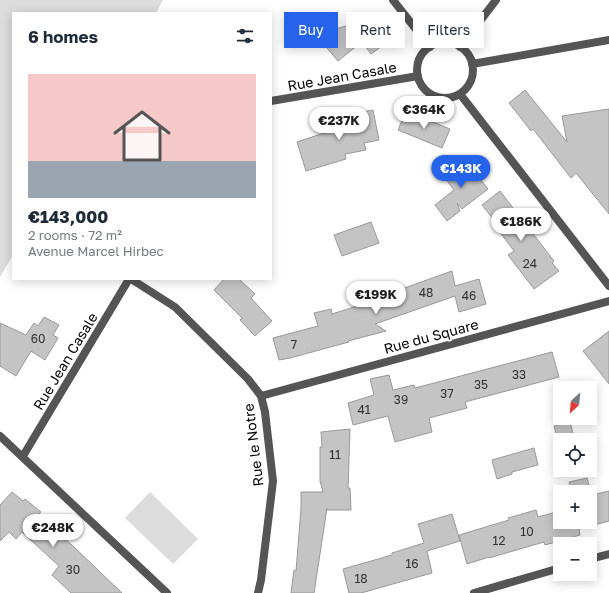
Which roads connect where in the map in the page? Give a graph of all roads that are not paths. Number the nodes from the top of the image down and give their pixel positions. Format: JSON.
{"nodes":[{"id":1,"x":393,"y":0,"type":"edge"},
{"id":2,"x":496,"y":0,"type":"edge"},
{"id":3,"x":484,"y":16,"type":"edge"},
{"id":4,"x":413,"y":25,"type":"edge"},
{"id":5,"x":609,"y":40,"type":"edge"},
{"id":6,"x":429,"y":48,"type":"edge"},
{"id":7,"x":461,"y":48,"type":"edge"},
{"id":8,"x":472,"y":64,"type":"junction"},
{"id":9,"x":418,"y":76,"type":"junction"},
{"id":10,"x":460,"y":94,"type":"junction"},
{"id":11,"x":272,"y":101,"type":"edge"},
{"id":12,"x":129,"y":280,"type":"edge"},
{"id":13,"x":132,"y":280,"type":"edge"},
{"id":14,"x":609,"y":286,"type":"edge"},
{"id":15,"x":609,"y":301,"type":"edge"},
{"id":16,"x":261,"y":396,"type":"junction"},
{"id":17,"x":0,"y":436,"type":"edge"},
{"id":18,"x":23,"y":456,"type":"junction"},
{"id":19,"x":609,"y":554,"type":"edge"},
{"id":20,"x":597,"y":557,"type":"edge"},
{"id":21,"x":553,"y":570,"type":"edge"},
{"id":22,"x":167,"y":593,"type":"edge"},
{"id":23,"x":258,"y":593,"type":"edge"},
{"id":24,"x":474,"y":593,"type":"edge"}],
"edges":[{"from":1,"to":4,"type":"street"},
{"from":2,"to":3,"type":"street"},
{"from":5,"to":8,"type":"street"},
{"from":6,"to":9,"type":"street"},
{"from":7,"to":8,"type":"street"},
{"from":8,"to":10,"type":"street"},
{"from":9,"to":10,"type":"street"},
{"from":9,"to":11,"type":"street","name":"Rue Jean Casale"},
{"from":10,"to":14,"type":"street"},
{"from":12,"to":18,"type":"street","name":"Rue Jean Casale"},
{"from":13,"to":16,"type":"street","name":"Rue le Notre"},
{"from":15,"to":16,"type":"street","name":"Rue du Square"},
{"from":16,"to":23,"type":"street","name":"Rue le Notre"},
{"from":17,"to":18,"type":"street"},
{"from":18,"to":22,"type":"street"},
{"from":19,"to":20,"type":"street"},
{"from":21,"to":24,"type":"street"}]}
